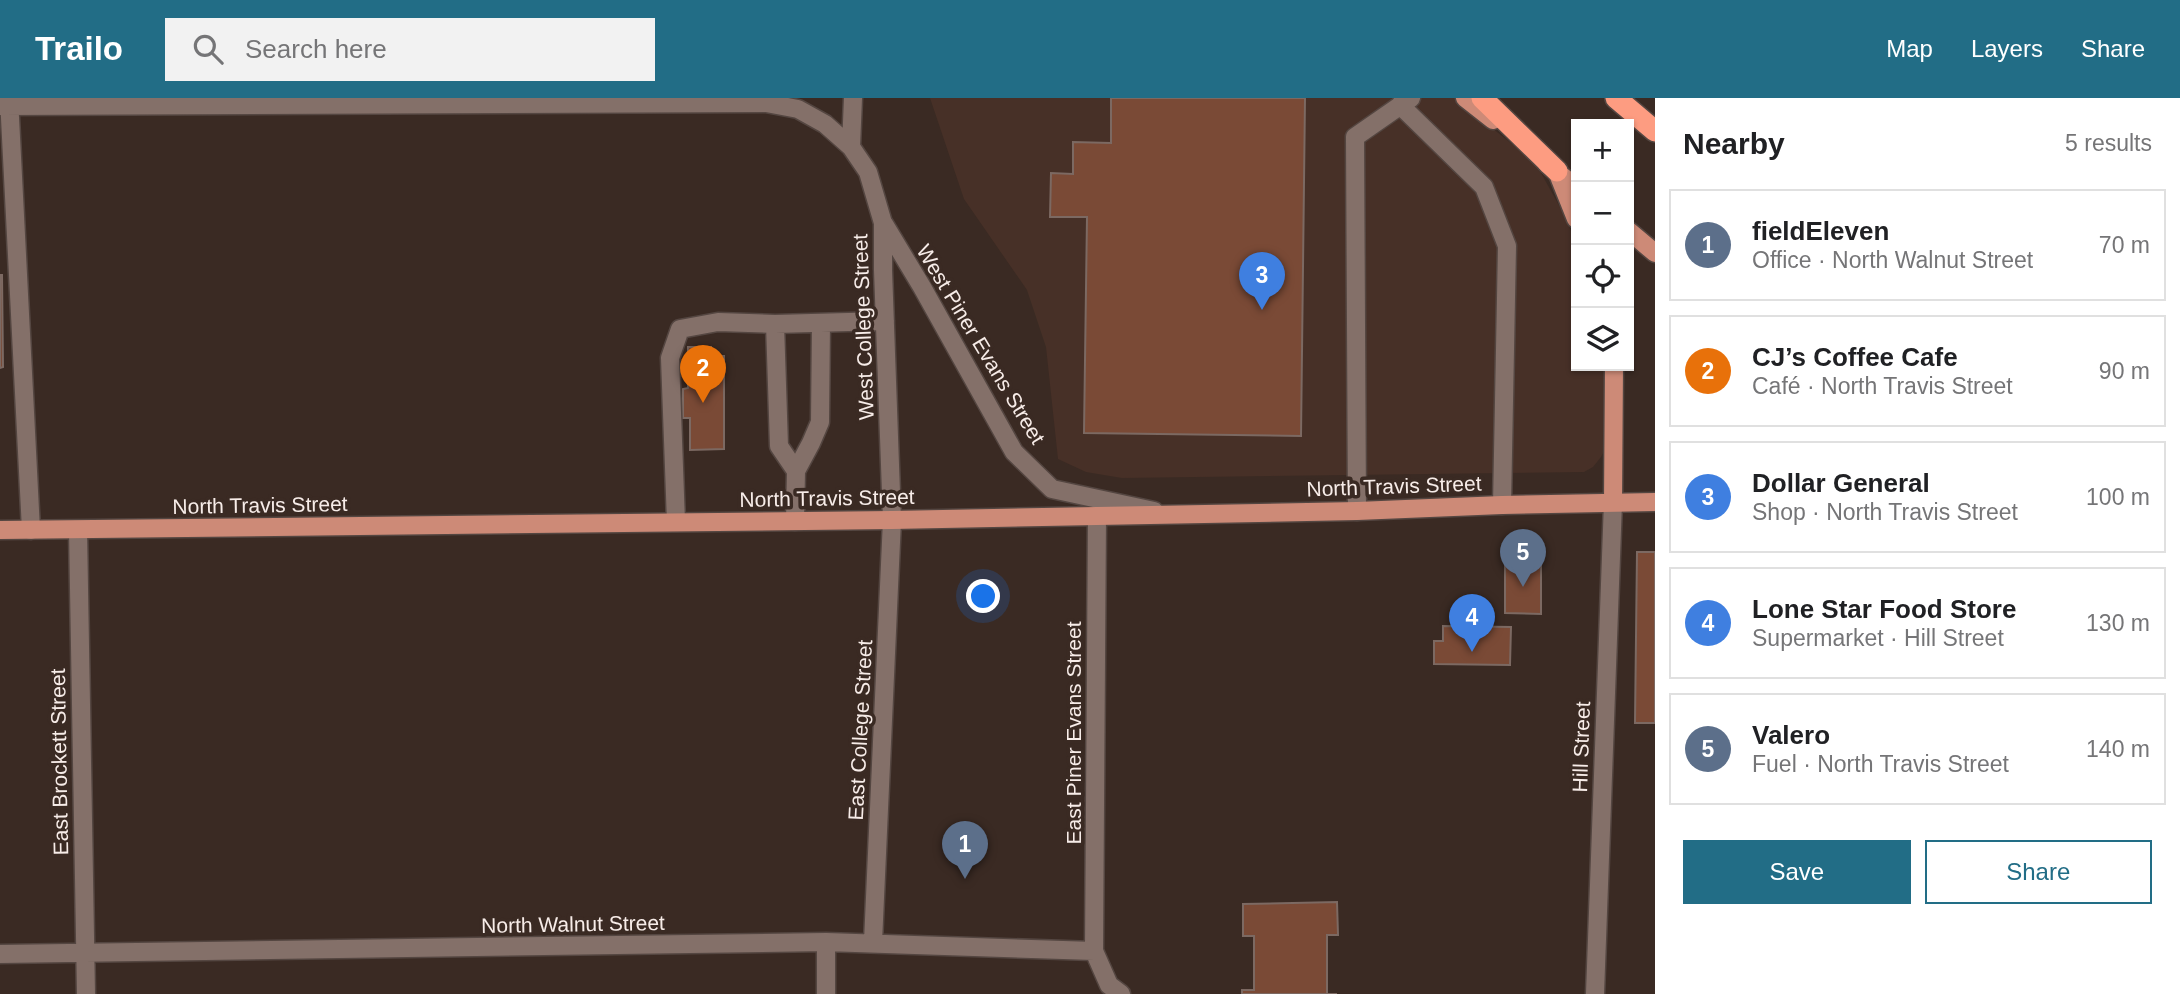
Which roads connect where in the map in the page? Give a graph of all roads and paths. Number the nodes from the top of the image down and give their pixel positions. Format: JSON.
{"nodes":[{"id":1,"x":853,"y":98,"type":"edge"},
{"id":2,"x":1465,"y":98,"type":"edge"},
{"id":3,"x":1482,"y":98,"type":"edge"},
{"id":4,"x":1615,"y":98,"type":"edge"},
{"id":5,"x":1406,"y":102,"type":"edge"},
{"id":6,"x":6,"y":103,"type":"edge"},
{"id":7,"x":1655,"y":131,"type":"edge"},
{"id":8,"x":851,"y":147,"type":"junction"},
{"id":9,"x":1557,"y":171,"type":"junction"},
{"id":10,"x":1571,"y":183,"type":"edge"},
{"id":11,"x":1571,"y":206,"type":"edge"},
{"id":12,"x":883,"y":223,"type":"junction"},
{"id":13,"x":1634,"y":235,"type":"edge"},
{"id":14,"x":1655,"y":253,"type":"edge"},
{"id":15,"x":885,"y":321,"type":"junction"},
{"id":16,"x":821,"y":323,"type":"junction"},
{"id":17,"x":775,"y":324,"type":"junction"},
{"id":18,"x":1614,"y":371,"type":"edge"},
{"id":19,"x":796,"y":471,"type":"junction"},
{"id":20,"x":1613,"y":502,"type":"junction"},
{"id":21,"x":1655,"y":502,"type":"edge"},
{"id":22,"x":1502,"y":505,"type":"junction"},
{"id":23,"x":1357,"y":511,"type":"junction"},
{"id":24,"x":1168,"y":514,"type":"junction"},
{"id":25,"x":1097,"y":516,"type":"junction"},
{"id":26,"x":892,"y":520,"type":"junction"},
{"id":27,"x":795,"y":521,"type":"junction"},
{"id":28,"x":676,"y":522,"type":"junction"},
{"id":29,"x":0,"y":530,"type":"edge"},
{"id":30,"x":31,"y":530,"type":"junction"},
{"id":31,"x":78,"y":530,"type":"junction"},
{"id":32,"x":826,"y":942,"type":"junction"},
{"id":33,"x":873,"y":942,"type":"junction"},
{"id":34,"x":1094,"y":951,"type":"junction"},
{"id":35,"x":0,"y":954,"type":"edge"},
{"id":36,"x":85,"y":954,"type":"junction"},
{"id":37,"x":86,"y":994,"type":"edge"},
{"id":38,"x":825,"y":994,"type":"edge"},
{"id":39,"x":1121,"y":994,"type":"edge"},
{"id":40,"x":1595,"y":994,"type":"edge"}],
"edges":[{"from":1,"to":8,"type":"street"},
{"from":2,"to":9,"type":"main road"},
{"from":3,"to":9,"type":"highway"},
{"from":4,"to":7,"type":"highway"},
{"from":5,"to":22,"type":"street"},
{"from":5,"to":23,"type":"street"},
{"from":6,"to":8,"type":"street","name":"West College Street"},
{"from":6,"to":30,"type":"street"},
{"from":8,"to":12,"type":"street","name":"West College Street"},
{"from":9,"to":10,"type":"main road"},
{"from":9,"to":11,"type":"main road"},
{"from":12,"to":15,"type":"street","name":"West College Street"},
{"from":12,"to":24,"type":"street","name":"West Piner Evans Street"},
{"from":13,"to":14,"type":"main road"},
{"from":15,"to":16,"type":"street"},
{"from":15,"to":26,"type":"street","name":"West College Street"},
{"from":16,"to":17,"type":"street"},
{"from":16,"to":19,"type":"street"},
{"from":17,"to":19,"type":"street"},
{"from":17,"to":28,"type":"street"},
{"from":18,"to":20,"type":"main road"},
{"from":19,"to":27,"type":"street"},
{"from":20,"to":21,"type":"main road","name":"North Travis Street"},
{"from":20,"to":22,"type":"main road","name":"North Travis Street"},
{"from":20,"to":40,"type":"street","name":"Hill Street"},
{"from":22,"to":23,"type":"main road","name":"North Travis Street"},
{"from":23,"to":24,"type":"main road","name":"North Travis Street"},
{"from":24,"to":25,"type":"main road","name":"North Travis Street"},
{"from":25,"to":26,"type":"main road","name":"North Travis Street"},
{"from":25,"to":34,"type":"street","name":"East Piner Evans Street"},
{"from":26,"to":27,"type":"main road","name":"North Travis Street"},
{"from":26,"to":33,"type":"street","name":"East College Street"},
{"from":27,"to":28,"type":"main road","name":"North Travis Street"},
{"from":28,"to":31,"type":"main road","name":"North Travis Street"},
{"from":29,"to":30,"type":"main road","name":"North Travis Street"},
{"from":30,"to":31,"type":"main road","name":"North Travis Street"},
{"from":31,"to":36,"type":"street","name":"East Brockett Street"},
{"from":32,"to":33,"type":"street","name":"North Walnut Street"},
{"from":32,"to":36,"type":"street","name":"North Walnut Street"},
{"from":32,"to":38,"type":"street"},
{"from":33,"to":34,"type":"street","name":"North Walnut Street"},
{"from":34,"to":39,"type":"street"},
{"from":35,"to":36,"type":"street","name":"North Walnut Street"},
{"from":36,"to":37,"type":"street","name":"East Brockett Street"}]}
